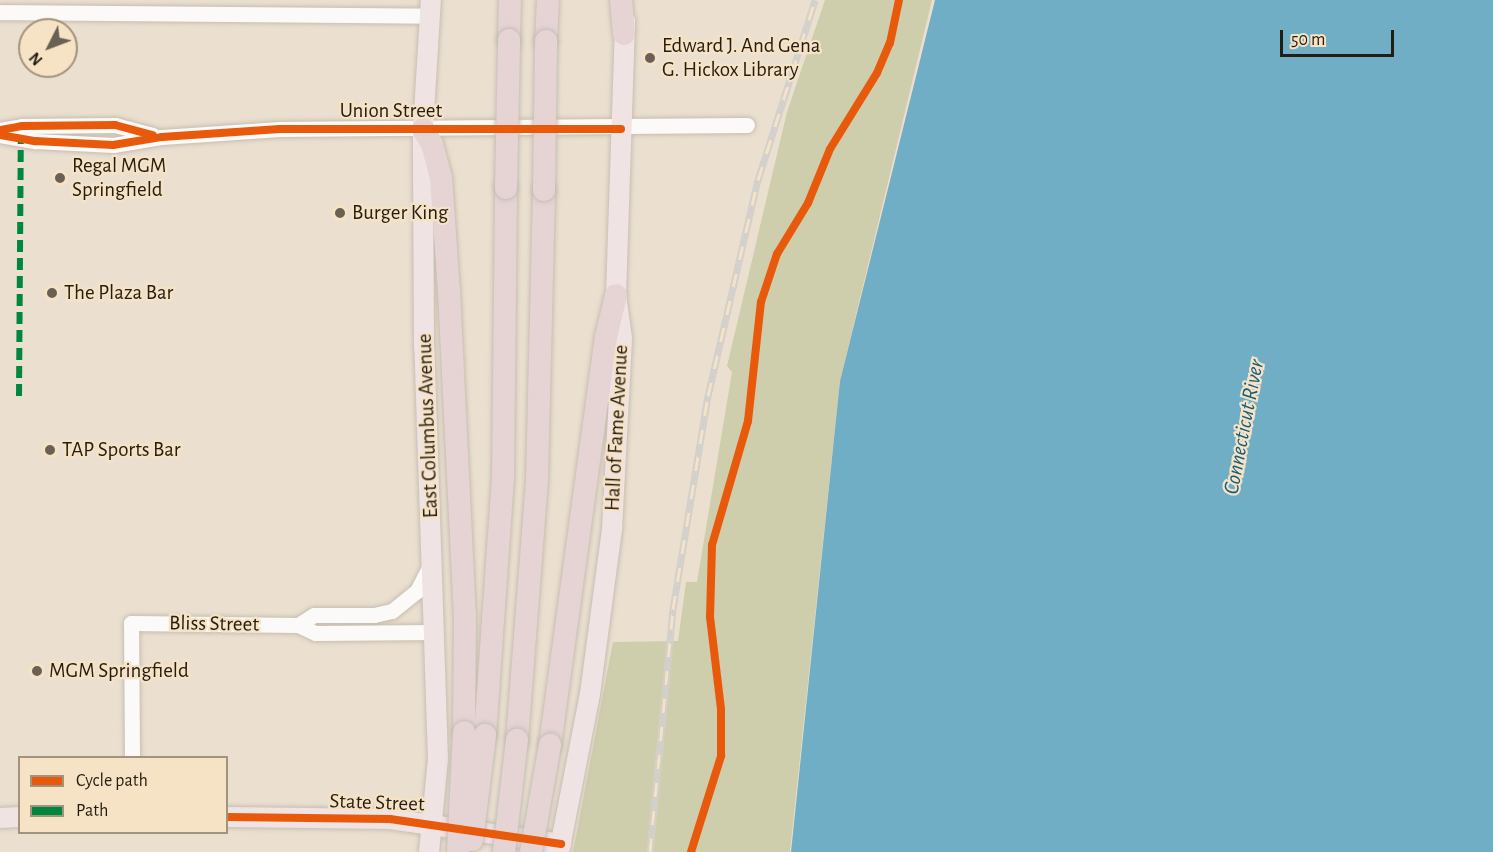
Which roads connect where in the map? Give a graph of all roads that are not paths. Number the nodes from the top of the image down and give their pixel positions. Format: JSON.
{"nodes":[{"id":1,"x":510,"y":0,"type":"edge"},
{"id":2,"x":548,"y":0,"type":"edge"},
{"id":3,"x":624,"y":0,"type":"edge"},
{"id":4,"x":430,"y":8,"type":"edge"},
{"id":5,"x":0,"y":12,"type":"edge"},
{"id":6,"x":624,"y":34,"type":"joint"},
{"id":7,"x":747,"y":125,"type":"dead end"},
{"id":8,"x":423,"y":129,"type":"junction"},
{"id":9,"x":621,"y":129,"type":"junction"},
{"id":10,"x":0,"y":130,"type":"edge"},
{"id":11,"x":0,"y":135,"type":"edge"},
{"id":12,"x":162,"y":137,"type":"junction"},
{"id":13,"x":616,"y":295,"type":"junction"},
{"id":14,"x":433,"y":561,"type":"junction"},
{"id":15,"x":298,"y":625,"type":"junction"},
{"id":16,"x":435,"y":632,"type":"junction"},
{"id":17,"x":475,"y":733,"type":"junction"},
{"id":18,"x":132,"y":756,"type":"edge"},
{"id":19,"x":228,"y":817,"type":"edge"},
{"id":20,"x":0,"y":818,"type":"edge"},
{"id":21,"x":18,"y":818,"type":"edge"},
{"id":22,"x":434,"y":824,"type":"junction"},
{"id":23,"x":560,"y":848,"type":"edge"},
{"id":24,"x":429,"y":852,"type":"edge"},
{"id":25,"x":458,"y":852,"type":"edge"},
{"id":26,"x":470,"y":852,"type":"edge"},
{"id":27,"x":504,"y":852,"type":"edge"},
{"id":28,"x":531,"y":852,"type":"edge"}],
"edges":[{"from":1,"to":17,"type":"highway","bridge":true},
{"from":2,"to":27,"type":"highway","bridge":true},
{"from":3,"to":6,"type":"highway"},
{"from":4,"to":5,"type":"street"},
{"from":4,"to":8,"type":"main road","name":"East Columbus Avenue"},
{"from":6,"to":9,"type":"main road","name":"Hall of Fame Avenue"},
{"from":7,"to":9,"type":"street","name":"Union Street"},
{"from":8,"to":9,"type":"street","name":"Union Street"},
{"from":8,"to":12,"type":"street","name":"Union Street"},
{"from":8,"to":14,"type":"main road","name":"East Columbus Avenue"},
{"from":8,"to":17,"type":"highway"},
{"from":9,"to":13,"type":"main road","name":"Hall of Fame Avenue"},
{"from":10,"to":12,"type":"street","name":"Union Street"},
{"from":11,"to":12,"type":"street","name":"Union Street"},
{"from":13,"to":23,"type":"main road","name":"Hall of Fame Avenue"},
{"from":13,"to":28,"type":"highway","bridge":true},
{"from":14,"to":15,"type":"street","name":"Bliss Street"},
{"from":14,"to":16,"type":"main road","name":"East Columbus Avenue"},
{"from":15,"to":16,"type":"street","name":"Bliss Street"},
{"from":15,"to":18,"type":"street","name":"Bliss Street"},
{"from":16,"to":22,"type":"main road","name":"East Columbus Avenue"},
{"from":17,"to":25,"type":"highway","bridge":true},
{"from":17,"to":26,"type":"highway","bridge":true},
{"from":19,"to":22,"type":"main road","name":"State Street"},
{"from":20,"to":21,"type":"main road"},
{"from":22,"to":23,"type":"main road","name":"State Street"},
{"from":22,"to":24,"type":"main road","name":"East Columbus Avenue"}]}
